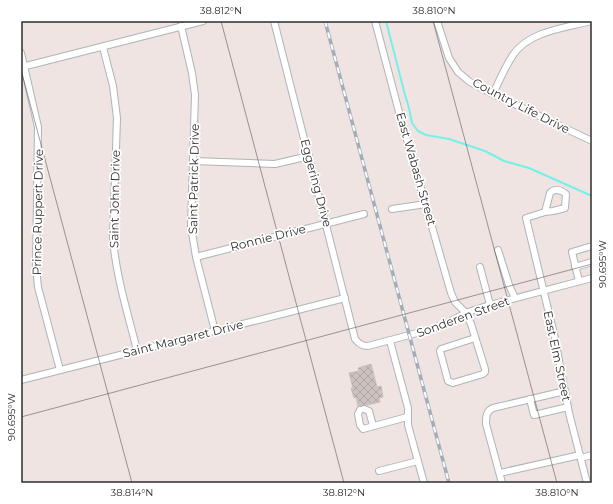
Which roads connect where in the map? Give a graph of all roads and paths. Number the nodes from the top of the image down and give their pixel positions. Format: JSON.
{"nodes":[{"id":1,"x":203,"y":21,"type":"edge"},
{"id":2,"x":274,"y":21,"type":"edge"},
{"id":3,"x":375,"y":21,"type":"edge"},
{"id":4,"x":437,"y":21,"type":"edge"},
{"id":5,"x":591,"y":21,"type":"edge"},
{"id":6,"x":181,"y":26,"type":"junction"},
{"id":7,"x":592,"y":27,"type":"edge"},
{"id":8,"x":103,"y":47,"type":"junction"},
{"id":9,"x":21,"y":53,"type":"edge"},
{"id":10,"x":23,"y":67,"type":"edge"},
{"id":11,"x":493,"y":94,"type":"junction"},
{"id":12,"x":592,"y":141,"type":"edge"},
{"id":13,"x":309,"y":156,"type":"junction"},
{"id":14,"x":193,"y":161,"type":"junction"},
{"id":15,"x":426,"y":204,"type":"junction"},
{"id":16,"x":392,"y":209,"type":"dead end"},
{"id":17,"x":545,"y":212,"type":"dead end"},
{"id":18,"x":364,"y":214,"type":"dead end"},
{"id":19,"x":326,"y":224,"type":"junction"},
{"id":20,"x":592,"y":246,"type":"edge"},
{"id":21,"x":498,"y":250,"type":"dead end"},
{"id":22,"x":196,"y":256,"type":"junction"},
{"id":23,"x":592,"y":262,"type":"edge"},
{"id":24,"x":480,"y":267,"type":"dead end"},
{"id":25,"x":575,"y":267,"type":"junction"},
{"id":26,"x":592,"y":278,"type":"edge"},
{"id":27,"x":579,"y":281,"type":"junction"},
{"id":28,"x":544,"y":290,"type":"junction"},
{"id":29,"x":345,"y":298,"type":"junction"},
{"id":30,"x":515,"y":298,"type":"junction"},
{"id":31,"x":490,"y":305,"type":"junction"},
{"id":32,"x":466,"y":313,"type":"junction"},
{"id":33,"x":215,"y":331,"type":"junction"},
{"id":34,"x":475,"y":338,"type":"junction"},
{"id":35,"x":390,"y":341,"type":"junction"},
{"id":36,"x":358,"y":343,"type":"joint"},
{"id":37,"x":137,"y":350,"type":"junction"},
{"id":38,"x":60,"y":370,"type":"junction"},
{"id":39,"x":21,"y":380,"type":"edge"},
{"id":40,"x":565,"y":391,"type":"junction"},
{"id":41,"x":530,"y":399,"type":"junction"},
{"id":42,"x":568,"y":407,"type":"junction"},
{"id":43,"x":407,"y":417,"type":"junction"},
{"id":44,"x":373,"y":426,"type":"junction"},
{"id":45,"x":592,"y":455,"type":"edge"},
{"id":46,"x":580,"y":456,"type":"junction"},
{"id":47,"x":418,"y":461,"type":"junction"},
{"id":48,"x":380,"y":471,"type":"dead end"},
{"id":49,"x":500,"y":473,"type":"junction"},
{"id":50,"x":424,"y":483,"type":"edge"},
{"id":51,"x":502,"y":483,"type":"edge"},
{"id":52,"x":587,"y":483,"type":"edge"}],
"edges":[{"from":1,"to":6,"type":"street"},
{"from":2,"to":13,"type":"street","name":"Eggering Drive"},
{"from":3,"to":15,"type":"street","name":"East Wabash Street"},
{"from":4,"to":11,"type":"street","name":"Country Life Drive"},
{"from":5,"to":7,"type":"street"},
{"from":5,"to":11,"type":"street"},
{"from":6,"to":8,"type":"street"},
{"from":6,"to":14,"type":"street","name":"Saint Patrick Drive"},
{"from":8,"to":10,"type":"street"},
{"from":8,"to":37,"type":"street","name":"Saint John Drive"},
{"from":9,"to":10,"type":"street","name":"Prince Ruppert Drive"},
{"from":10,"to":38,"type":"street","name":"Prince Ruppert Drive"},
{"from":11,"to":12,"type":"street","name":"Country Life Drive"},
{"from":13,"to":14,"type":"street"},
{"from":13,"to":19,"type":"street","name":"Eggering Drive"},
{"from":14,"to":22,"type":"street","name":"Saint Patrick Drive"},
{"from":15,"to":16,"type":"street"},
{"from":15,"to":32,"type":"street","name":"East Wabash Street"},
{"from":17,"to":28,"type":"street","name":"East Elm Street"},
{"from":18,"to":19,"type":"street","name":"Ronnie Drive"},
{"from":19,"to":22,"type":"street","name":"Ronnie Drive"},
{"from":19,"to":29,"type":"street","name":"Eggering Drive"},
{"from":20,"to":25,"type":"street"},
{"from":21,"to":30,"type":"street"},
{"from":22,"to":33,"type":"street","name":"Saint Patrick Drive"},
{"from":23,"to":25,"type":"street"},
{"from":24,"to":31,"type":"street"},
{"from":25,"to":27,"type":"street"},
{"from":26,"to":27,"type":"street","name":"Sonderen Street"},
{"from":27,"to":28,"type":"street","name":"Sonderen Street"},
{"from":28,"to":30,"type":"street","name":"Sonderen Street"},
{"from":28,"to":40,"type":"street","name":"East Elm Street"},
{"from":29,"to":33,"type":"street","name":"Saint Margaret Drive"},
{"from":29,"to":36,"type":"street","name":"Eggering Drive"},
{"from":30,"to":31,"type":"street","name":"Sonderen Street"},
{"from":31,"to":32,"type":"street","name":"Sonderen Street"},
{"from":32,"to":34,"type":"street","name":"East Wabash Street"},
{"from":32,"to":35,"type":"street","name":"Sonderen Street"},
{"from":33,"to":37,"type":"street","name":"Saint Margaret Drive"},
{"from":34,"to":34,"type":"street","name":"East Wabash Street"},
{"from":35,"to":36,"type":"street","name":"Sonderen Street"},
{"from":35,"to":43,"type":"street"},
{"from":37,"to":38,"type":"street","name":"Saint Margaret Drive"},
{"from":38,"to":39,"type":"street","name":"Saint Margaret Drive"},
{"from":40,"to":41,"type":"street"},
{"from":40,"to":42,"type":"street","name":"East Elm Street"},
{"from":41,"to":42,"type":"street"},
{"from":41,"to":49,"type":"street"},
{"from":42,"to":46,"type":"street","name":"East Elm Street"},
{"from":43,"to":44,"type":"street"},
{"from":43,"to":47,"type":"street"},
{"from":44,"to":44,"type":"street"},
{"from":45,"to":46,"type":"street"},
{"from":46,"to":49,"type":"street"},
{"from":46,"to":52,"type":"street","name":"East Elm Street"},
{"from":47,"to":48,"type":"street"},
{"from":47,"to":50,"type":"street"},
{"from":49,"to":51,"type":"street"}]}
